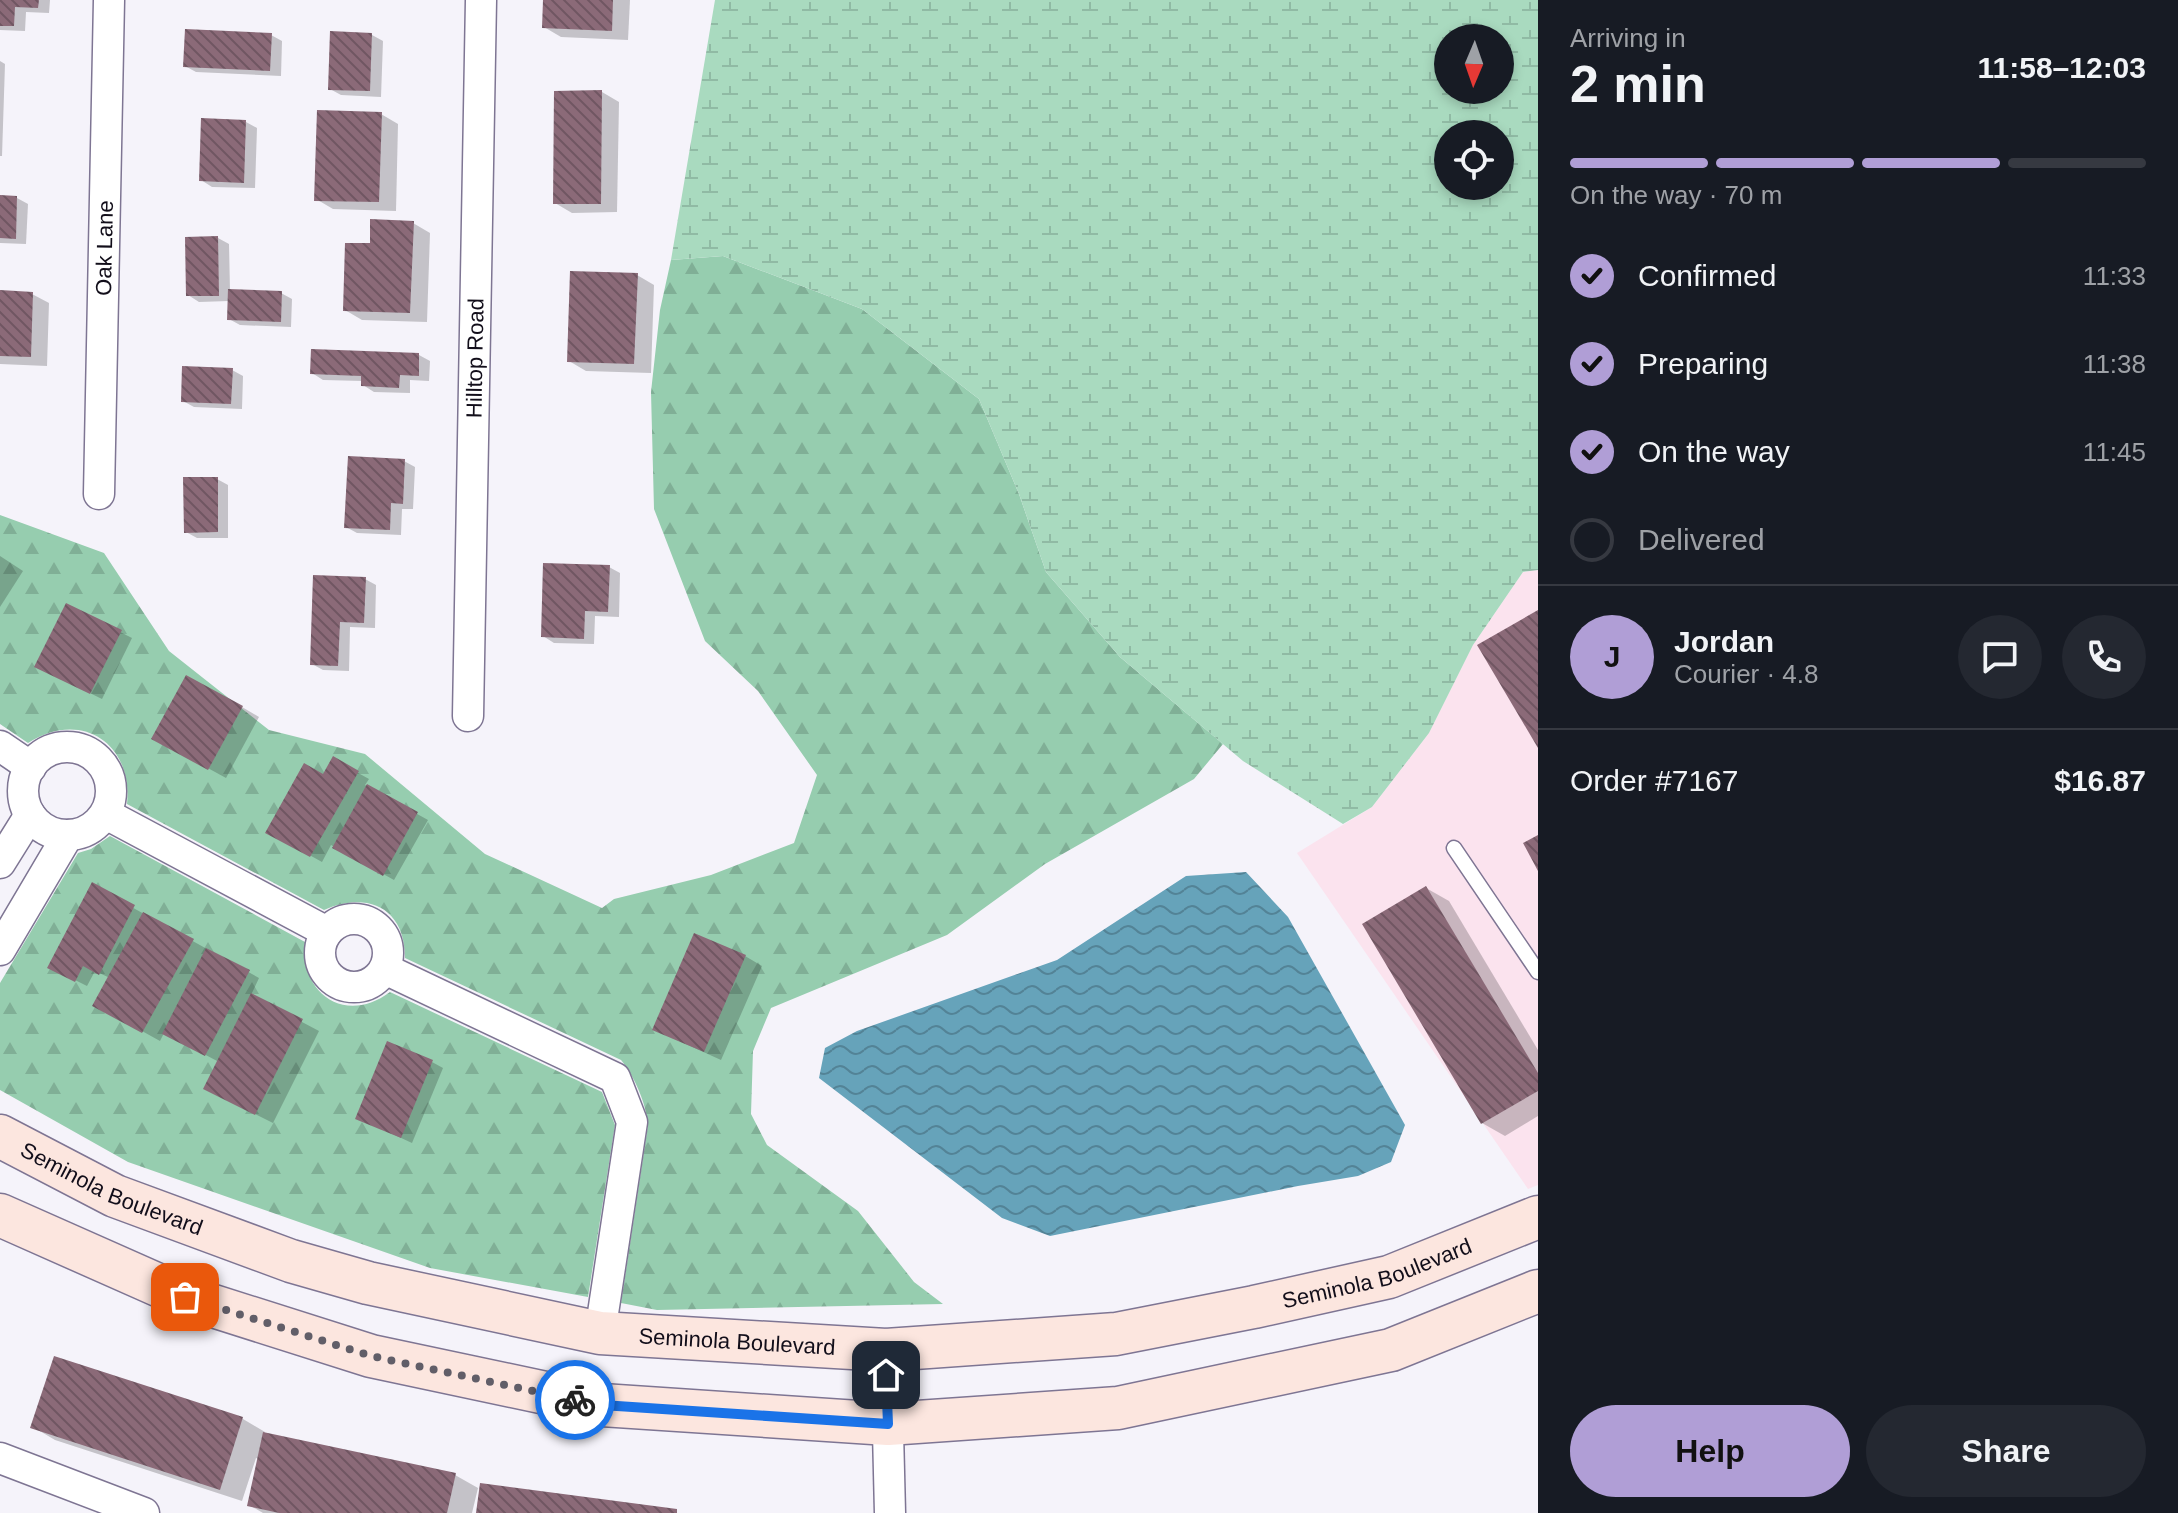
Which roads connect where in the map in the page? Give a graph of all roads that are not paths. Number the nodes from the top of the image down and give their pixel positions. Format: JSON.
{"nodes":[{"id":1,"x":109,"y":0,"type":"edge"},
{"id":2,"x":481,"y":0,"type":"edge"},
{"id":3,"x":99,"y":494,"type":"dead end"},
{"id":4,"x":468,"y":716,"type":"dead end"},
{"id":5,"x":0,"y":746,"type":"edge"},
{"id":6,"x":31,"y":767,"type":"junction"},
{"id":7,"x":106,"y":814,"type":"junction"},
{"id":8,"x":30,"y":815,"type":"junction"},
{"id":9,"x":68,"y":835,"type":"junction"},
{"id":10,"x":1454,"y":848,"type":"dead end"},
{"id":11,"x":0,"y":863,"type":"edge"},
{"id":12,"x":327,"y":932,"type":"junction"},
{"id":13,"x":0,"y":950,"type":"edge"},
{"id":14,"x":385,"y":969,"type":"junction"},
{"id":15,"x":1538,"y":972,"type":"edge"},
{"id":16,"x":0,"y":1136,"type":"edge"},
{"id":17,"x":0,"y":1215,"type":"edge"},
{"id":18,"x":1538,"y":1217,"type":"edge"},
{"id":19,"x":1538,"y":1291,"type":"edge"},
{"id":20,"x":600,"y":1333,"type":"junction"},
{"id":21,"x":886,"y":1350,"type":"junction"},
{"id":22,"x":888,"y":1424,"type":"junction"},
{"id":23,"x":0,"y":1458,"type":"edge"},
{"id":24,"x":144,"y":1513,"type":"edge"},
{"id":25,"x":890,"y":1513,"type":"edge"}],
"edges":[{"from":1,"to":3,"type":"street","name":"Oak Lane"},
{"from":2,"to":4,"type":"street","name":"Hilltop Road"},
{"from":5,"to":6,"type":"street"},
{"from":6,"to":7,"type":"street"},
{"from":6,"to":8,"type":"street"},
{"from":7,"to":9,"type":"street"},
{"from":7,"to":12,"type":"street"},
{"from":8,"to":9,"type":"street"},
{"from":8,"to":11,"type":"street"},
{"from":9,"to":13,"type":"street"},
{"from":10,"to":15,"type":"lane"},
{"from":12,"to":14,"type":"street"},
{"from":12,"to":14,"type":"street"},
{"from":14,"to":20,"type":"street"},
{"from":16,"to":20,"type":"main road","name":"Seminola Boulevard"},
{"from":17,"to":22,"type":"main road"},
{"from":18,"to":21,"type":"main road","name":"Seminola Boulevard"},
{"from":19,"to":22,"type":"main road"},
{"from":20,"to":21,"type":"main road","name":"Seminola Boulevard"},
{"from":21,"to":22,"type":"street"},
{"from":22,"to":25,"type":"street"},
{"from":23,"to":24,"type":"street"}]}
